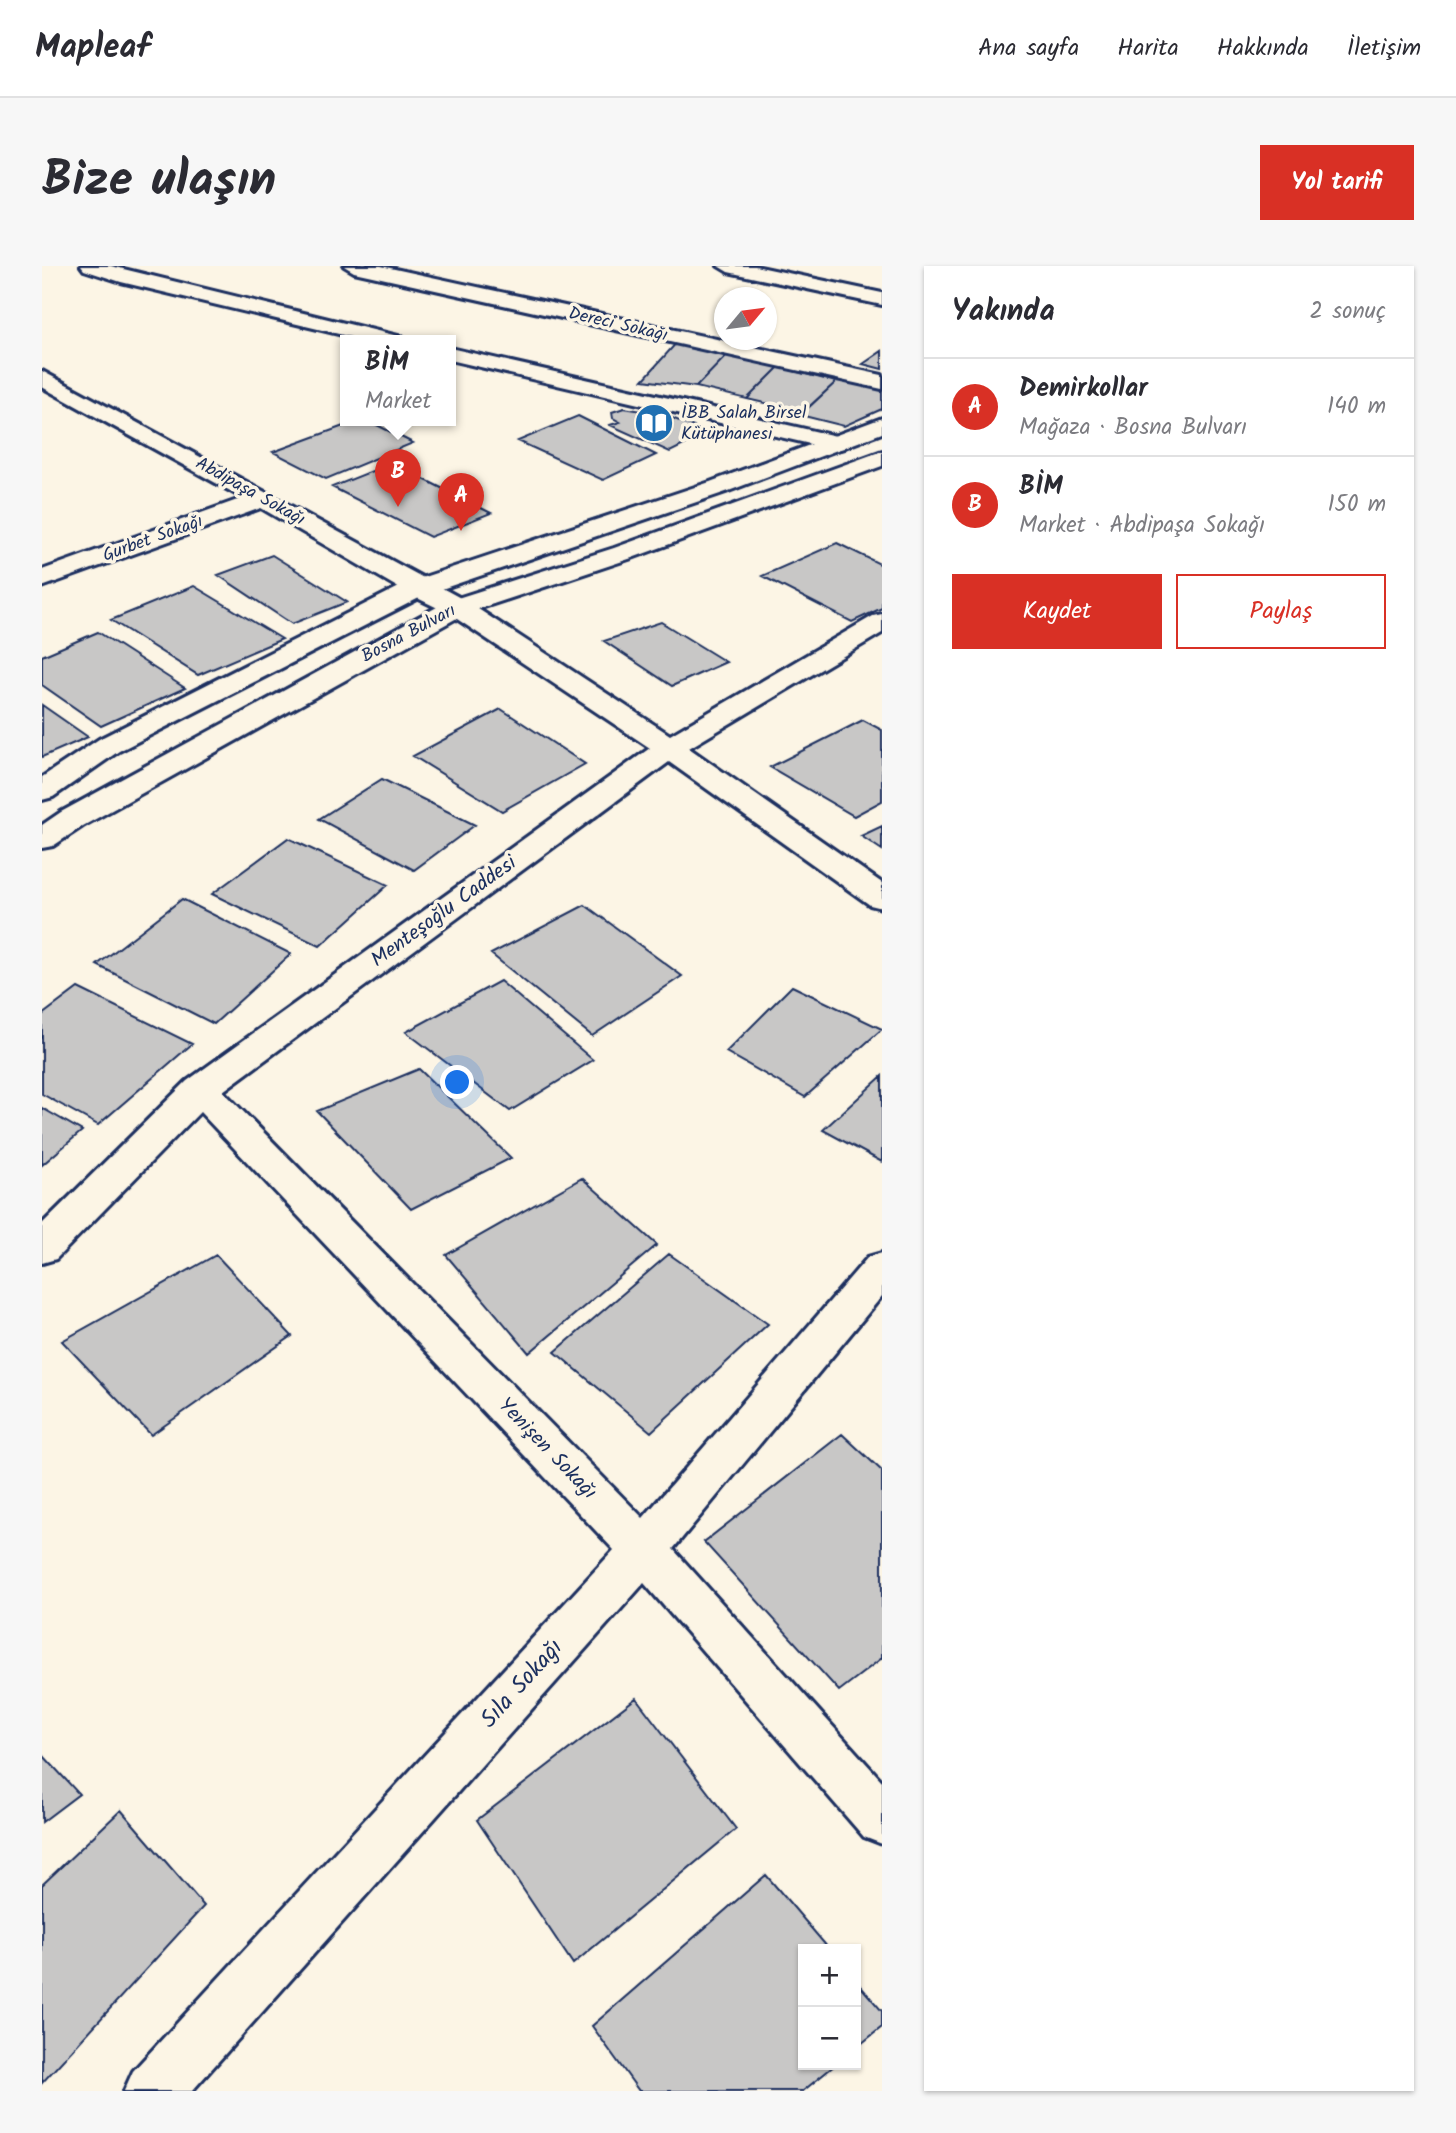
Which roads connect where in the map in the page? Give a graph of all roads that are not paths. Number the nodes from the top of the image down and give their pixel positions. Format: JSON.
{"nodes":[{"id":1,"x":90,"y":266,"type":"edge"},
{"id":2,"x":354,"y":266,"type":"edge"},
{"id":3,"x":728,"y":266,"type":"edge"},
{"id":4,"x":882,"y":299,"type":"edge"},
{"id":5,"x":370,"y":335,"type":"edge"},
{"id":6,"x":456,"y":355,"type":"edge"},
{"id":7,"x":42,"y":378,"type":"edge"},
{"id":8,"x":882,"y":382,"type":"edge"},
{"id":9,"x":882,"y":425,"type":"edge"},
{"id":10,"x":836,"y":443,"type":"junction"},
{"id":11,"x":882,"y":458,"type":"edge"},
{"id":12,"x":263,"y":499,"type":"junction"},
{"id":13,"x":42,"y":579,"type":"edge"},
{"id":14,"x":418,"y":587,"type":"junction"},
{"id":15,"x":457,"y":607,"type":"junction"},
{"id":16,"x":882,"y":622,"type":"edge"},
{"id":17,"x":669,"y":748,"type":"junction"},
{"id":18,"x":42,"y":790,"type":"edge"},
{"id":19,"x":42,"y":839,"type":"edge"},
{"id":20,"x":882,"y":898,"type":"edge"},
{"id":21,"x":200,"y":1090,"type":"junction"},
{"id":22,"x":42,"y":1248,"type":"edge"},
{"id":23,"x":882,"y":1268,"type":"edge"},
{"id":24,"x":644,"y":1550,"type":"junction"},
{"id":25,"x":882,"y":1819,"type":"edge"},
{"id":26,"x":153,"y":2091,"type":"edge"}],
"edges":[{"from":1,"to":5,"type":"street"},
{"from":2,"to":8,"type":"street","name":"Dereci Sokağı"},
{"from":3,"to":4,"type":"street"},
{"from":6,"to":10,"type":"street"},
{"from":7,"to":12,"type":"street","name":"Abdipaşa Sokağı"},
{"from":9,"to":10,"type":"street","name":"Bosna Bulvarı"},
{"from":10,"to":14,"type":"street","name":"Bosna Bulvarı"},
{"from":11,"to":15,"type":"street","name":"Bosna Bulvarı"},
{"from":12,"to":13,"type":"street","name":"Gurbet Sokağı"},
{"from":12,"to":14,"type":"street","name":"Abdipaşa Sokağı"},
{"from":14,"to":15,"type":"street","name":"Abdipaşa Sokağı"},
{"from":14,"to":18,"type":"street","name":"Bosna Bulvarı"},
{"from":15,"to":17,"type":"street","name":"Abdipaşa Sokağı"},
{"from":15,"to":19,"type":"street","name":"Bosna Bulvarı"},
{"from":16,"to":17,"type":"street","name":"Menteşoğlu Caddesi"},
{"from":17,"to":20,"type":"street","name":"Abdipaşa Sokağı"},
{"from":17,"to":21,"type":"street","name":"Menteşoğlu Caddesi"},
{"from":21,"to":22,"type":"street","name":"Menteşoğlu Caddesi"},
{"from":21,"to":24,"type":"street","name":"Yenişen Sokağı"},
{"from":23,"to":24,"type":"street","name":"Sıla Sokağı"},
{"from":24,"to":25,"type":"street","name":"Yenişen Sokağı"},
{"from":24,"to":26,"type":"street","name":"Sıla Sokağı"}]}
